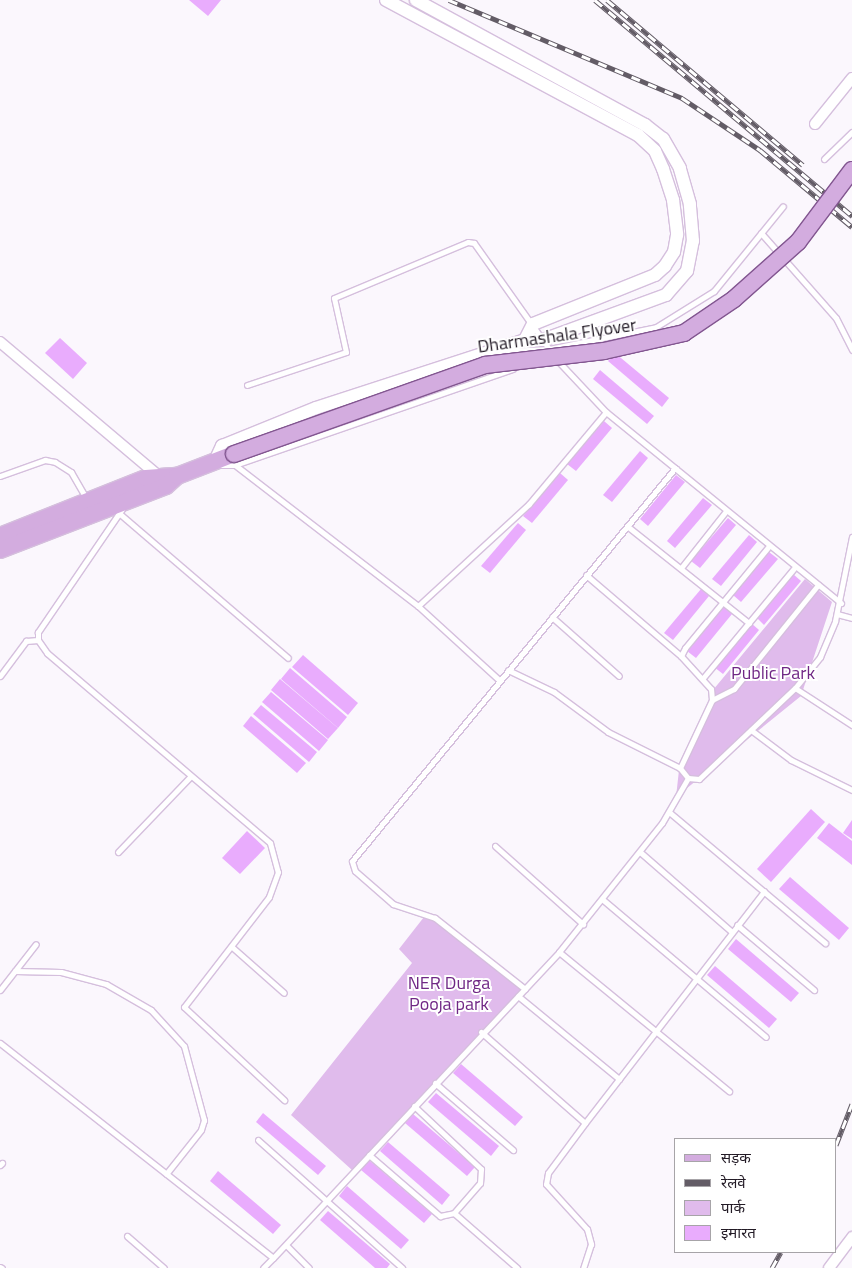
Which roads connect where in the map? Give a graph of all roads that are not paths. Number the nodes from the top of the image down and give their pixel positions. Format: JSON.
{"nodes":[{"id":1,"x":386,"y":0,"type":"edge"},
{"id":2,"x":416,"y":0,"type":"edge"},
{"id":3,"x":852,"y":78,"type":"edge"},
{"id":4,"x":815,"y":124,"type":"dead end"},
{"id":5,"x":852,"y":132,"type":"edge"},
{"id":6,"x":824,"y":159,"type":"dead end"},
{"id":7,"x":852,"y":170,"type":"edge"},
{"id":8,"x":783,"y":206,"type":"dead end"},
{"id":9,"x":761,"y":233,"type":"junction"},
{"id":10,"x":533,"y":324,"type":"junction"},
{"id":11,"x":525,"y":340,"type":"junction"},
{"id":12,"x":0,"y":342,"type":"edge"},
{"id":13,"x":546,"y":344,"type":"junction"},
{"id":14,"x":852,"y":350,"type":"edge"},
{"id":15,"x":496,"y":351,"type":"junction"},
{"id":16,"x":557,"y":360,"type":"junction"},
{"id":17,"x":247,"y":385,"type":"dead end"},
{"id":18,"x":606,"y":412,"type":"junction"},
{"id":19,"x":235,"y":459,"type":"junction"},
{"id":20,"x":215,"y":461,"type":"junction"},
{"id":21,"x":675,"y":468,"type":"junction"},
{"id":22,"x":0,"y":476,"type":"edge"},
{"id":23,"x":167,"y":479,"type":"junction"},
{"id":24,"x":123,"y":508,"type":"junction"},
{"id":25,"x":91,"y":509,"type":"junction"},
{"id":26,"x":726,"y":511,"type":"junction"},
{"id":27,"x":627,"y":526,"type":"junction"},
{"id":28,"x":0,"y":536,"type":"edge"},
{"id":29,"x":852,"y":537,"type":"edge"},
{"id":30,"x":769,"y":546,"type":"junction"},
{"id":31,"x":0,"y":550,"type":"edge"},
{"id":32,"x":795,"y":566,"type":"junction"},
{"id":33,"x":681,"y":568,"type":"junction"},
{"id":34,"x":586,"y":575,"type":"junction"},
{"id":35,"x":818,"y":585,"type":"junction"},
{"id":36,"x":722,"y":602,"type":"junction"},
{"id":37,"x":841,"y":603,"type":"junction"},
{"id":38,"x":418,"y":606,"type":"junction"},
{"id":39,"x":837,"y":614,"type":"junction"},
{"id":40,"x":552,"y":617,"type":"junction"},
{"id":41,"x":852,"y":618,"type":"edge"},
{"id":42,"x":749,"y":623,"type":"junction"},
{"id":43,"x":38,"y":640,"type":"junction"},
{"id":44,"x":682,"y":656,"type":"junction"},
{"id":45,"x":288,"y":658,"type":"dead end"},
{"id":46,"x":508,"y":670,"type":"junction"},
{"id":47,"x":0,"y":676,"type":"edge"},
{"id":48,"x":619,"y":676,"type":"dead end"},
{"id":49,"x":703,"y":678,"type":"junction"},
{"id":50,"x":500,"y":680,"type":"junction"},
{"id":51,"x":795,"y":688,"type":"junction"},
{"id":52,"x":712,"y":700,"type":"junction"},
{"id":53,"x":852,"y":724,"type":"edge"},
{"id":54,"x":751,"y":730,"type":"junction"},
{"id":55,"x":680,"y":768,"type":"junction"},
{"id":56,"x":191,"y":776,"type":"junction"},
{"id":57,"x":688,"y":778,"type":"junction"},
{"id":58,"x":852,"y":790,"type":"edge"},
{"id":59,"x":668,"y":812,"type":"junction"},
{"id":60,"x":496,"y":846,"type":"dead end"},
{"id":61,"x":118,"y":852,"type":"dead end"},
{"id":62,"x":640,"y":852,"type":"junction"},
{"id":63,"x":764,"y":890,"type":"junction"},
{"id":64,"x":602,"y":899,"type":"junction"},
{"id":65,"x":582,"y":924,"type":"junction"},
{"id":66,"x":737,"y":925,"type":"junction"},
{"id":67,"x":732,"y":932,"type":"junction"},
{"id":68,"x":825,"y":943,"type":"dead end"},
{"id":69,"x":36,"y":944,"type":"dead end"},
{"id":70,"x":232,"y":948,"type":"junction"},
{"id":71,"x":559,"y":952,"type":"junction"},
{"id":72,"x":15,"y":970,"type":"junction"},
{"id":73,"x":695,"y":979,"type":"junction"},
{"id":74,"x":525,"y":988,"type":"junction"},
{"id":75,"x":0,"y":990,"type":"edge"},
{"id":76,"x":814,"y":990,"type":"dead end"},
{"id":77,"x":284,"y":993,"type":"dead end"},
{"id":78,"x":518,"y":996,"type":"junction"},
{"id":79,"x":481,"y":1032,"type":"junction"},
{"id":80,"x":654,"y":1032,"type":"junction"},
{"id":81,"x":766,"y":1037,"type":"dead end"},
{"id":82,"x":0,"y":1043,"type":"edge"},
{"id":83,"x":619,"y":1079,"type":"junction"},
{"id":84,"x":435,"y":1083,"type":"junction"},
{"id":85,"x":729,"y":1091,"type":"dead end"},
{"id":86,"x":284,"y":1100,"type":"dead end"},
{"id":87,"x":414,"y":1106,"type":"junction"},
{"id":88,"x":585,"y":1123,"type":"junction"},
{"id":89,"x":258,"y":1140,"type":"dead end"},
{"id":90,"x":513,"y":1150,"type":"dead end"},
{"id":91,"x":369,"y":1155,"type":"junction"},
{"id":92,"x":166,"y":1174,"type":"junction"},
{"id":93,"x":327,"y":1202,"type":"junction"},
{"id":94,"x":454,"y":1214,"type":"junction"},
{"id":95,"x":127,"y":1236,"type":"dead end"},
{"id":96,"x":852,"y":1237,"type":"edge"},
{"id":97,"x":287,"y":1246,"type":"junction"},
{"id":98,"x":273,"y":1258,"type":"junction"},
{"id":99,"x":513,"y":1267,"type":"edge"},
{"id":100,"x":164,"y":1268,"type":"edge"},
{"id":101,"x":263,"y":1268,"type":"edge"},
{"id":102,"x":309,"y":1268,"type":"edge"},
{"id":103,"x":402,"y":1268,"type":"edge"},
{"id":104,"x":583,"y":1268,"type":"edge"},
{"id":105,"x":829,"y":1268,"type":"edge"}],
"edges":[{"from":1,"to":10,"type":"street"},
{"from":2,"to":13,"type":"street"},
{"from":3,"to":4,"type":"street"},
{"from":5,"to":6,"type":"lane"},
{"from":7,"to":19,"type":"main road","name":"Dharmashala Flyover","bridge":true},
{"from":8,"to":9,"type":"lane"},
{"from":9,"to":13,"type":"lane"},
{"from":9,"to":14,"type":"lane"},
{"from":10,"to":11,"type":"street"},
{"from":10,"to":13,"type":"lane"},
{"from":10,"to":17,"type":"lane"},
{"from":11,"to":13,"type":"street"},
{"from":11,"to":15,"type":"street"},
{"from":12,"to":23,"type":"street"},
{"from":13,"to":15,"type":"lane"},
{"from":13,"to":16,"type":"lane"},
{"from":15,"to":20,"type":"street"},
{"from":16,"to":18,"type":"lane"},
{"from":16,"to":19,"type":"lane"},
{"from":18,"to":21,"type":"lane"},
{"from":18,"to":38,"type":"lane"},
{"from":19,"to":20,"type":"main road","name":"Dharmashala Flyover"},
{"from":19,"to":38,"type":"lane"},
{"from":20,"to":23,"type":"main road","name":"Dharmashala Flyover"},
{"from":21,"to":26,"type":"lane"},
{"from":21,"to":27,"type":"lane"},
{"from":22,"to":25,"type":"lane"},
{"from":23,"to":24,"type":"main road"},
{"from":23,"to":25,"type":"main road"},
{"from":24,"to":25,"type":"main road"},
{"from":24,"to":43,"type":"lane"},
{"from":24,"to":45,"type":"lane"},
{"from":25,"to":28,"type":"main road"},
{"from":25,"to":31,"type":"main road"},
{"from":26,"to":30,"type":"lane"},
{"from":26,"to":33,"type":"lane"},
{"from":27,"to":33,"type":"lane"},
{"from":27,"to":34,"type":"lane"},
{"from":29,"to":37,"type":"lane"},
{"from":30,"to":32,"type":"lane"},
{"from":30,"to":36,"type":"lane"},
{"from":32,"to":35,"type":"lane"},
{"from":32,"to":42,"type":"lane"},
{"from":33,"to":36,"type":"lane"},
{"from":34,"to":40,"type":"lane"},
{"from":34,"to":44,"type":"lane"},
{"from":35,"to":37,"type":"lane"},
{"from":35,"to":52,"type":"lane"},
{"from":36,"to":42,"type":"lane"},
{"from":36,"to":44,"type":"lane"},
{"from":37,"to":39,"type":"lane"},
{"from":38,"to":50,"type":"lane"},
{"from":39,"to":41,"type":"lane"},
{"from":39,"to":51,"type":"lane"},
{"from":40,"to":46,"type":"lane"},
{"from":40,"to":48,"type":"lane"},
{"from":42,"to":49,"type":"lane"},
{"from":43,"to":47,"type":"lane"},
{"from":43,"to":56,"type":"lane"},
{"from":44,"to":49,"type":"lane"},
{"from":46,"to":50,"type":"lane"},
{"from":46,"to":55,"type":"lane"},
{"from":49,"to":52,"type":"lane"},
{"from":50,"to":74,"type":"lane"},
{"from":51,"to":53,"type":"lane"},
{"from":51,"to":54,"type":"lane"},
{"from":52,"to":55,"type":"lane"},
{"from":54,"to":57,"type":"lane"},
{"from":54,"to":58,"type":"lane"},
{"from":55,"to":57,"type":"lane"},
{"from":56,"to":61,"type":"lane"},
{"from":56,"to":70,"type":"lane"},
{"from":57,"to":59,"type":"lane"},
{"from":59,"to":62,"type":"lane"},
{"from":59,"to":63,"type":"lane"},
{"from":60,"to":65,"type":"lane"},
{"from":62,"to":64,"type":"lane"},
{"from":62,"to":67,"type":"lane"},
{"from":63,"to":66,"type":"lane"},
{"from":63,"to":68,"type":"lane"},
{"from":64,"to":65,"type":"lane"},
{"from":64,"to":73,"type":"lane"},
{"from":65,"to":71,"type":"lane"},
{"from":66,"to":67,"type":"lane"},
{"from":66,"to":76,"type":"lane"},
{"from":67,"to":73,"type":"lane"},
{"from":69,"to":72,"type":"lane"},
{"from":70,"to":77,"type":"lane"},
{"from":70,"to":86,"type":"lane"},
{"from":71,"to":74,"type":"lane"},
{"from":71,"to":80,"type":"lane"},
{"from":72,"to":75,"type":"lane"},
{"from":72,"to":92,"type":"lane"},
{"from":73,"to":80,"type":"lane"},
{"from":73,"to":81,"type":"lane"},
{"from":74,"to":78,"type":"lane"},
{"from":78,"to":79,"type":"lane"},
{"from":78,"to":83,"type":"lane"},
{"from":79,"to":84,"type":"lane"},
{"from":79,"to":88,"type":"lane"},
{"from":80,"to":83,"type":"lane"},
{"from":80,"to":85,"type":"lane"},
{"from":82,"to":92,"type":"lane"},
{"from":83,"to":88,"type":"lane"},
{"from":84,"to":87,"type":"lane"},
{"from":84,"to":90,"type":"lane"},
{"from":87,"to":91,"type":"lane"},
{"from":87,"to":94,"type":"lane"},
{"from":88,"to":104,"type":"lane"},
{"from":89,"to":93,"type":"lane"},
{"from":91,"to":93,"type":"lane"},
{"from":91,"to":94,"type":"lane"},
{"from":92,"to":98,"type":"lane"},
{"from":93,"to":97,"type":"lane"},
{"from":93,"to":103,"type":"lane"},
{"from":94,"to":99,"type":"lane"},
{"from":95,"to":100,"type":"lane"},
{"from":96,"to":105,"type":"street"},
{"from":97,"to":98,"type":"lane"},
{"from":97,"to":102,"type":"lane"},
{"from":98,"to":101,"type":"lane"}]}
